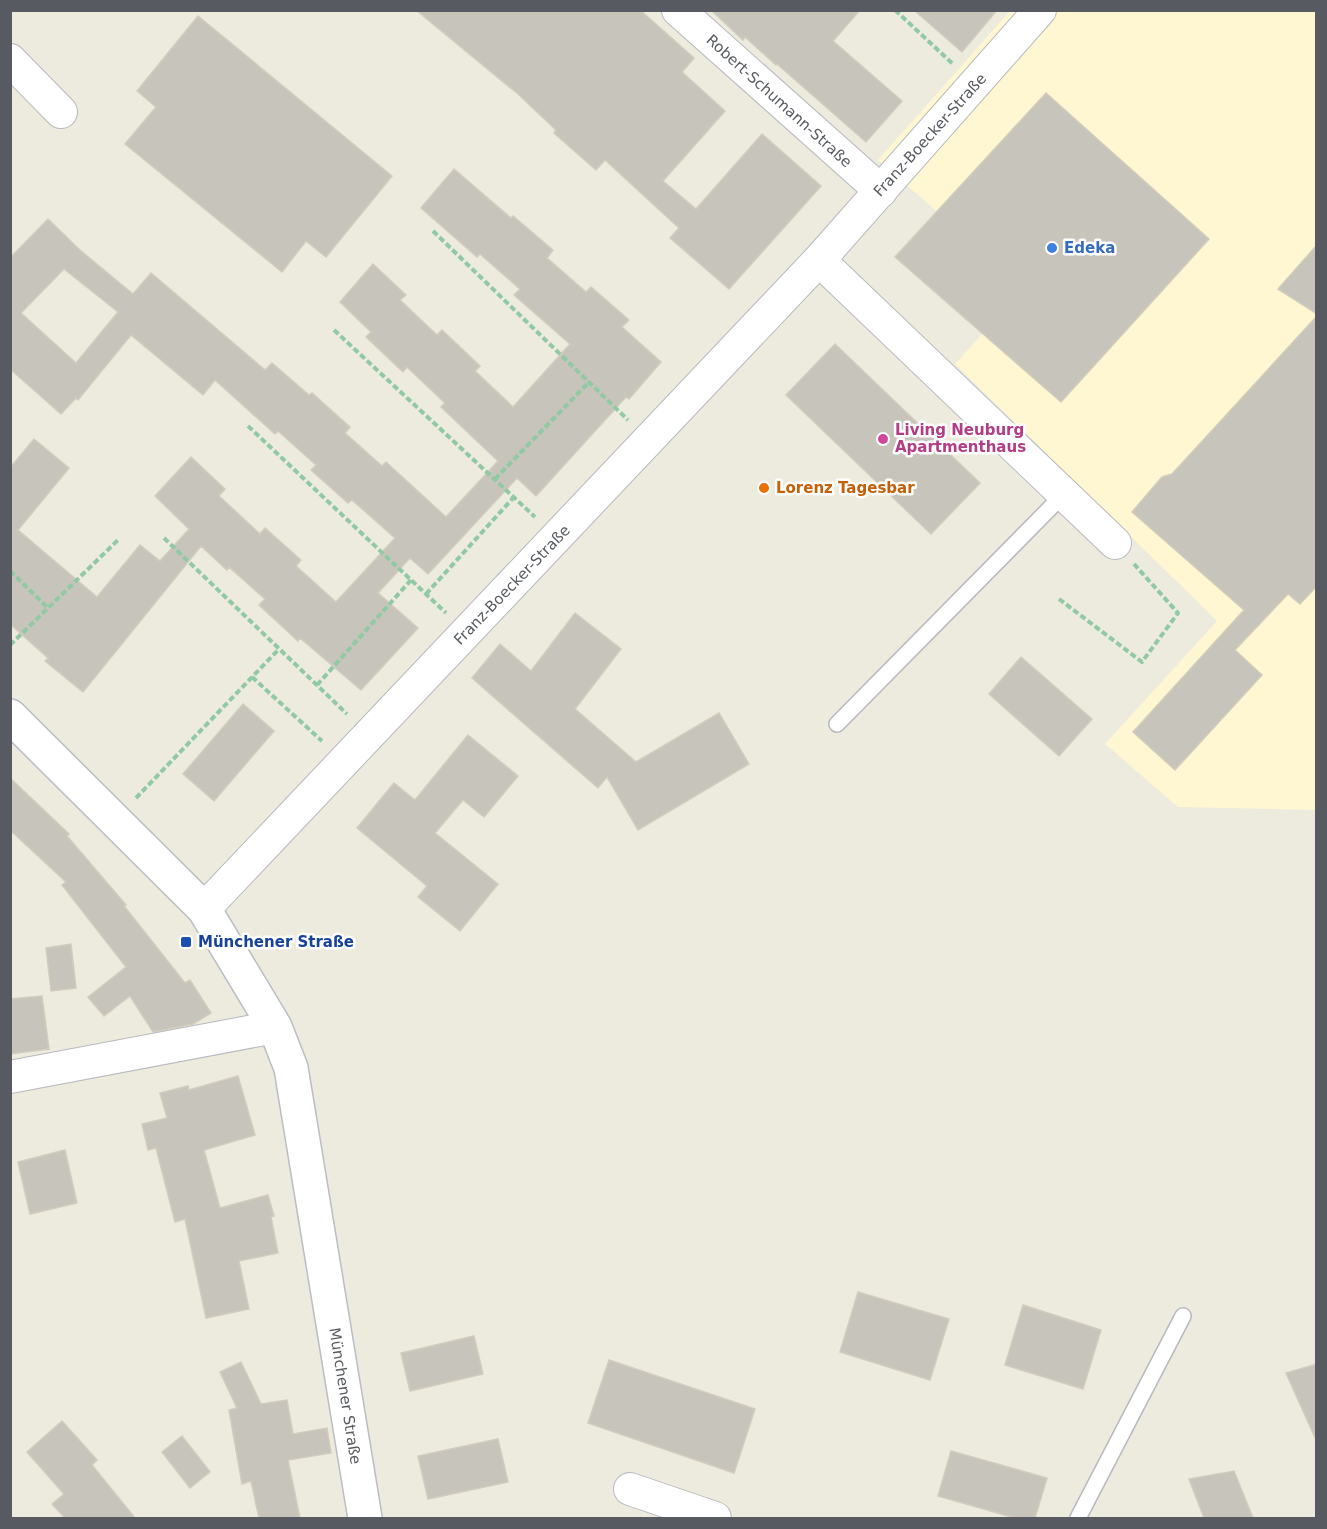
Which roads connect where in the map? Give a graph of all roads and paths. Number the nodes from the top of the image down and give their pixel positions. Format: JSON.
{"nodes":[{"id":1,"x":678,"y":10,"type":"edge"},
{"id":2,"x":895,"y":10,"type":"edge"},
{"id":3,"x":1040,"y":10,"type":"edge"},
{"id":4,"x":10,"y":60,"type":"edge"},
{"id":5,"x":975,"y":84,"type":"junction"},
{"id":6,"x":61,"y":112,"type":"dead end"},
{"id":7,"x":880,"y":191,"type":"junction"},
{"id":8,"x":433,"y":231,"type":"dead end"},
{"id":9,"x":819,"y":260,"type":"junction"},
{"id":10,"x":334,"y":330,"type":"dead end"},
{"id":11,"x":589,"y":382,"type":"junction"},
{"id":12,"x":248,"y":426,"type":"dead end"},
{"id":13,"x":649,"y":441,"type":"junction"},
{"id":14,"x":495,"y":479,"type":"junction"},
{"id":15,"x":1064,"y":494,"type":"junction"},
{"id":16,"x":514,"y":497,"type":"junction"},
{"id":17,"x":558,"y":537,"type":"junction"},
{"id":18,"x":164,"y":538,"type":"dead end"},
{"id":19,"x":118,"y":540,"type":"dead end"},
{"id":20,"x":1115,"y":543,"type":"joint"},
{"id":21,"x":10,"y":571,"type":"edge"},
{"id":22,"x":411,"y":580,"type":"junction"},
{"id":23,"x":426,"y":594,"type":"junction"},
{"id":24,"x":1059,"y":600,"type":"dead end"},
{"id":25,"x":48,"y":608,"type":"junction"},
{"id":26,"x":467,"y":632,"type":"junction"},
{"id":27,"x":10,"y":645,"type":"edge"},
{"id":28,"x":279,"y":649,"type":"junction"},
{"id":29,"x":252,"y":677,"type":"junction"},
{"id":30,"x":317,"y":685,"type":"junction"},
{"id":31,"x":10,"y":716,"type":"edge"},
{"id":32,"x":837,"y":724,"type":"dead end"},
{"id":33,"x":369,"y":735,"type":"junction"},
{"id":34,"x":344,"y":761,"type":"junction"},
{"id":35,"x":114,"y":820,"type":"junction"},
{"id":36,"x":204,"y":909,"type":"junction"},
{"id":37,"x":275,"y":1027,"type":"junction"},
{"id":38,"x":10,"y":1077,"type":"edge"},
{"id":39,"x":1183,"y":1316,"type":"dead end"},
{"id":40,"x":630,"y":1489,"type":"dead end"},
{"id":41,"x":365,"y":1518,"type":"edge"},
{"id":42,"x":715,"y":1518,"type":"edge"},
{"id":43,"x":1078,"y":1518,"type":"edge"}],
"edges":[{"from":1,"to":7,"type":"street","name":"Robert-Schumann-Straße"},
{"from":2,"to":5,"type":"path"},
{"from":3,"to":5,"type":"street","name":"Franz-Boecker-Straße"},
{"from":4,"to":6,"type":"street"},
{"from":5,"to":7,"type":"street","name":"Franz-Boecker-Straße"},
{"from":7,"to":9,"type":"street","name":"Franz-Boecker-Straße"},
{"from":8,"to":11,"type":"path"},
{"from":9,"to":13,"type":"street","name":"Franz-Boecker-Straße"},
{"from":9,"to":15,"type":"street"},
{"from":10,"to":14,"type":"path"},
{"from":11,"to":13,"type":"path"},
{"from":11,"to":14,"type":"path"},
{"from":12,"to":22,"type":"path"},
{"from":13,"to":17,"type":"street","name":"Franz-Boecker-Straße"},
{"from":14,"to":16,"type":"path"},
{"from":15,"to":20,"type":"street"},
{"from":15,"to":32,"type":"lane"},
{"from":16,"to":17,"type":"path"},
{"from":16,"to":23,"type":"path"},
{"from":17,"to":26,"type":"street","name":"Franz-Boecker-Straße"},
{"from":18,"to":28,"type":"path"},
{"from":19,"to":25,"type":"path"},
{"from":20,"to":24,"type":"path"},
{"from":21,"to":25,"type":"path"},
{"from":22,"to":23,"type":"path"},
{"from":22,"to":30,"type":"path"},
{"from":23,"to":26,"type":"path"},
{"from":25,"to":27,"type":"path"},
{"from":26,"to":33,"type":"street","name":"Franz-Boecker-Straße"},
{"from":28,"to":29,"type":"path"},
{"from":28,"to":30,"type":"path"},
{"from":29,"to":34,"type":"path"},
{"from":29,"to":35,"type":"path"},
{"from":30,"to":33,"type":"path"},
{"from":31,"to":35,"type":"main road","name":"Münchener Straße"},
{"from":33,"to":34,"type":"street","name":"Franz-Boecker-Straße"},
{"from":34,"to":36,"type":"street","name":"Franz-Boecker-Straße"},
{"from":35,"to":36,"type":"main road","name":"Münchener Straße"},
{"from":36,"to":37,"type":"main road","name":"Münchener Straße"},
{"from":37,"to":38,"type":"street"},
{"from":37,"to":41,"type":"main road","name":"Münchener Straße"},
{"from":39,"to":43,"type":"lane"},
{"from":40,"to":42,"type":"street"}]}
